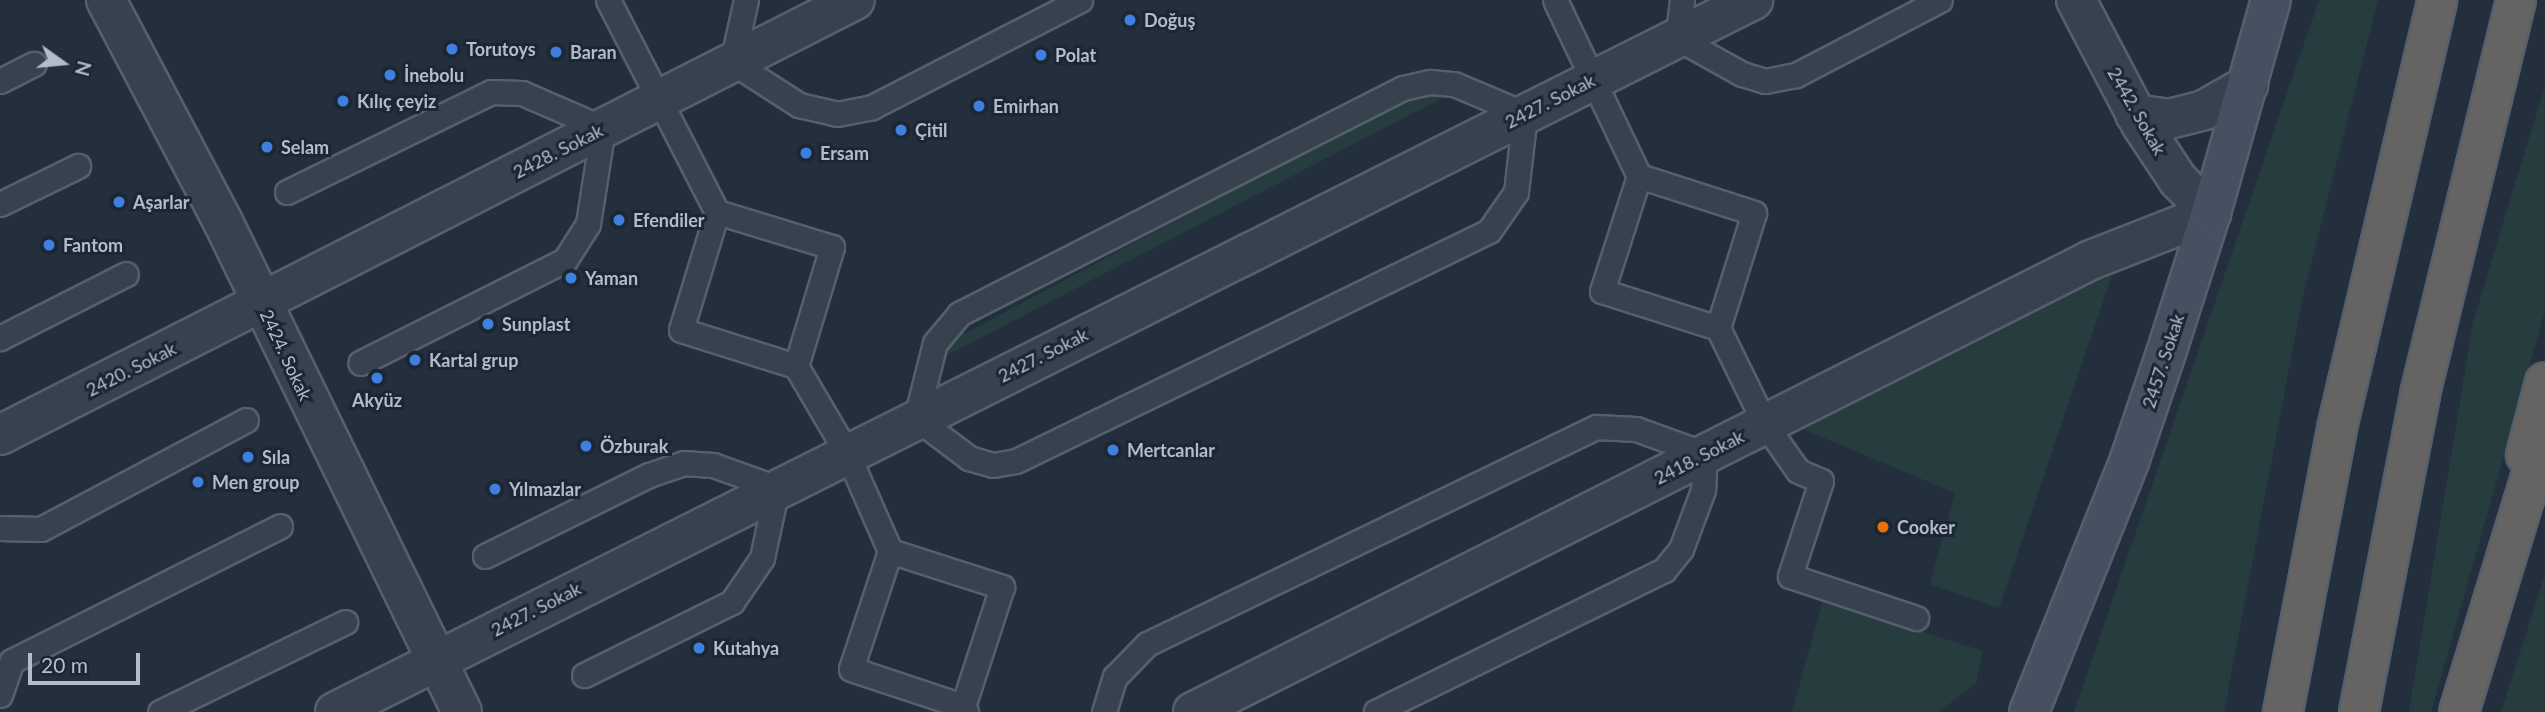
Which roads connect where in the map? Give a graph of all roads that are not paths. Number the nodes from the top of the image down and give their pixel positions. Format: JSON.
{"nodes":[{"id":1,"x":106,"y":0,"type":"edge"},
{"id":2,"x":746,"y":0,"type":"edge"},
{"id":3,"x":855,"y":0,"type":"edge"},
{"id":4,"x":1080,"y":0,"type":"edge"},
{"id":5,"x":1555,"y":0,"type":"edge"},
{"id":6,"x":1682,"y":0,"type":"edge"},
{"id":7,"x":1753,"y":0,"type":"edge"},
{"id":8,"x":1940,"y":0,"type":"edge"},
{"id":9,"x":2076,"y":0,"type":"edge"},
{"id":10,"x":2271,"y":0,"type":"edge"},
{"id":11,"x":2437,"y":0,"type":"edge"},
{"id":12,"x":2516,"y":0,"type":"edge"},
{"id":13,"x":605,"y":1,"type":"edge"},
{"id":14,"x":1678,"y":38,"type":"junction"},
{"id":15,"x":732,"y":62,"type":"junction"},
{"id":16,"x":34,"y":64,"type":"dead end"},
{"id":17,"x":0,"y":81,"type":"edge"},
{"id":18,"x":1590,"y":82,"type":"junction"},
{"id":19,"x":2248,"y":85,"type":"junction"},
{"id":20,"x":658,"y":100,"type":"junction"},
{"id":21,"x":1525,"y":114,"type":"junction"},
{"id":22,"x":2135,"y":114,"type":"junction"},
{"id":23,"x":603,"y":128,"type":"junction"},
{"id":24,"x":78,"y":166,"type":"dead end"},
{"id":25,"x":1639,"y":176,"type":"junction"},
{"id":26,"x":287,"y":192,"type":"dead end"},
{"id":27,"x":0,"y":204,"type":"edge"},
{"id":28,"x":717,"y":212,"type":"junction"},
{"id":29,"x":2211,"y":213,"type":"junction"},
{"id":30,"x":126,"y":274,"type":"dead end"},
{"id":31,"x":261,"y":302,"type":"junction"},
{"id":32,"x":1718,"y":328,"type":"junction"},
{"id":33,"x":0,"y":338,"type":"edge"},
{"id":34,"x":360,"y":363,"type":"dead end"},
{"id":35,"x":796,"y":366,"type":"junction"},
{"id":36,"x":2545,"y":382,"type":"edge"},
{"id":37,"x":916,"y":418,"type":"junction"},
{"id":38,"x":246,"y":420,"type":"dead end"},
{"id":39,"x":1765,"y":424,"type":"junction"},
{"id":40,"x":2545,"y":431,"type":"edge"},
{"id":41,"x":0,"y":435,"type":"edge"},
{"id":42,"x":847,"y":453,"type":"junction"},
{"id":43,"x":1705,"y":454,"type":"junction"},
{"id":44,"x":777,"y":488,"type":"junction"},
{"id":45,"x":280,"y":526,"type":"dead end"},
{"id":46,"x":0,"y":528,"type":"edge"},
{"id":47,"x":2514,"y":529,"type":"junction"},
{"id":48,"x":890,"y":551,"type":"junction"},
{"id":49,"x":485,"y":556,"type":"dead end"},
{"id":50,"x":1916,"y":618,"type":"dead end"},
{"id":51,"x":345,"y":622,"type":"dead end"},
{"id":52,"x":6,"y":659,"type":"edge"},
{"id":53,"x":436,"y":661,"type":"junction"},
{"id":54,"x":584,"y":675,"type":"dead end"},
{"id":55,"x":0,"y":695,"type":"edge"},
{"id":56,"x":965,"y":709,"type":"edge"},
{"id":57,"x":160,"y":712,"type":"edge"},
{"id":58,"x":335,"y":712,"type":"edge"},
{"id":59,"x":462,"y":712,"type":"edge"},
{"id":60,"x":1104,"y":712,"type":"edge"},
{"id":61,"x":1192,"y":712,"type":"edge"},
{"id":62,"x":1376,"y":712,"type":"edge"},
{"id":63,"x":2029,"y":712,"type":"edge"},
{"id":64,"x":2283,"y":712,"type":"edge"},
{"id":65,"x":2359,"y":712,"type":"edge"},
{"id":66,"x":2459,"y":712,"type":"edge"}],
"edges":[{"from":1,"to":31,"type":"street","name":"2424. Sokak"},
{"from":2,"to":15,"type":"lane"},
{"from":3,"to":15,"type":"street","name":"2428. Sokak"},
{"from":4,"to":15,"type":"lane"},
{"from":5,"to":18,"type":"lane"},
{"from":6,"to":14,"type":"lane"},
{"from":7,"to":14,"type":"street","name":"2427. Sokak"},
{"from":8,"to":14,"type":"lane"},
{"from":9,"to":22,"type":"street","name":"2442. Sokak"},
{"from":10,"to":19,"type":"main road","name":"2457. Sokak"},
{"from":11,"to":64,"type":"highway"},
{"from":12,"to":65,"type":"highway"},
{"from":13,"to":20,"type":"lane"},
{"from":14,"to":18,"type":"street","name":"2427. Sokak"},
{"from":15,"to":20,"type":"street","name":"2428. Sokak"},
{"from":16,"to":17,"type":"lane"},
{"from":18,"to":21,"type":"street","name":"2427. Sokak"},
{"from":18,"to":25,"type":"lane"},
{"from":19,"to":22,"type":"street"},
{"from":19,"to":29,"type":"main road","name":"2457. Sokak"},
{"from":20,"to":23,"type":"street","name":"2428. Sokak"},
{"from":20,"to":28,"type":"lane"},
{"from":21,"to":37,"type":"street","name":"2427. Sokak"},
{"from":21,"to":37,"type":"lane"},
{"from":21,"to":37,"type":"lane"},
{"from":22,"to":29,"type":"street","name":"2442. Sokak"},
{"from":23,"to":26,"type":"lane"},
{"from":23,"to":31,"type":"street","name":"2428. Sokak"},
{"from":23,"to":34,"type":"lane"},
{"from":24,"to":27,"type":"lane"},
{"from":25,"to":32,"type":"lane"},
{"from":25,"to":32,"type":"lane"},
{"from":28,"to":35,"type":"lane"},
{"from":28,"to":35,"type":"lane"},
{"from":29,"to":39,"type":"street","name":"2418. Sokak"},
{"from":29,"to":63,"type":"main road","name":"2457. Sokak"},
{"from":30,"to":33,"type":"lane"},
{"from":31,"to":41,"type":"street","name":"2420. Sokak"},
{"from":31,"to":53,"type":"street","name":"2424. Sokak"},
{"from":32,"to":39,"type":"lane"},
{"from":35,"to":42,"type":"lane"},
{"from":36,"to":47,"type":"highway"},
{"from":37,"to":42,"type":"street","name":"2427. Sokak"},
{"from":38,"to":46,"type":"lane"},
{"from":39,"to":43,"type":"street","name":"2418. Sokak"},
{"from":39,"to":50,"type":"lane"},
{"from":40,"to":47,"type":"highway"},
{"from":42,"to":44,"type":"street","name":"2427. Sokak"},
{"from":42,"to":48,"type":"lane"},
{"from":43,"to":60,"type":"lane"},
{"from":43,"to":61,"type":"street","name":"2418. Sokak"},
{"from":43,"to":62,"type":"lane"},
{"from":44,"to":49,"type":"lane"},
{"from":44,"to":53,"type":"street","name":"2427. Sokak"},
{"from":44,"to":54,"type":"lane"},
{"from":45,"to":52,"type":"lane"},
{"from":47,"to":66,"type":"highway"},
{"from":48,"to":56,"type":"lane"},
{"from":48,"to":56,"type":"lane"},
{"from":51,"to":57,"type":"lane"},
{"from":52,"to":55,"type":"lane"},
{"from":53,"to":58,"type":"street","name":"2427. Sokak"},
{"from":53,"to":59,"type":"street","name":"2424. Sokak"}]}
